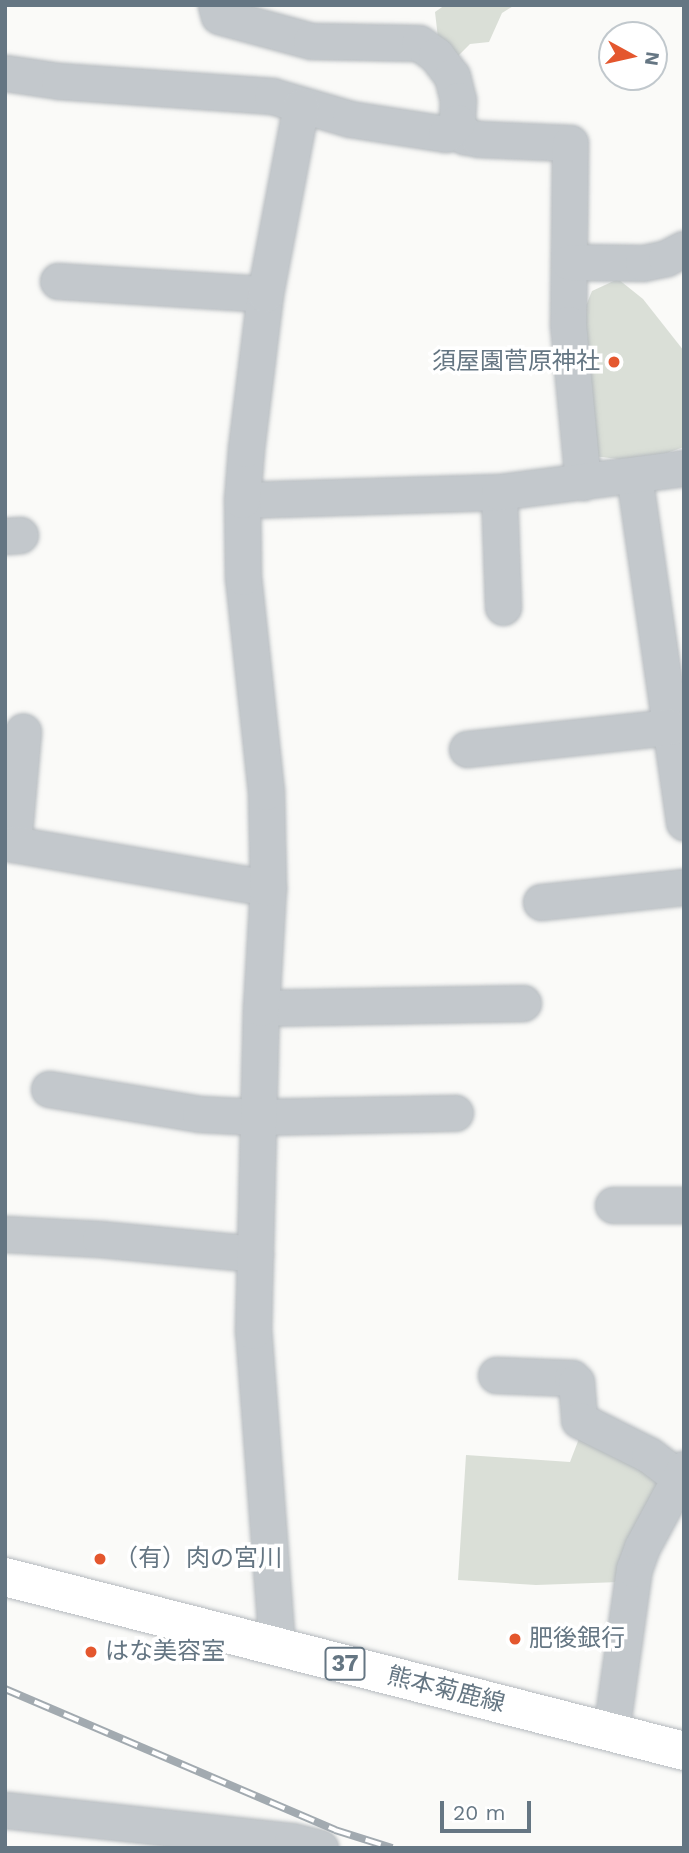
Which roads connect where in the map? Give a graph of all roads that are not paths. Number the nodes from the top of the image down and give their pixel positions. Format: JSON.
{"nodes":[{"id":1,"x":216,"y":5,"type":"edge"},
{"id":2,"x":5,"y":73,"type":"edge"},
{"id":3,"x":301,"y":106,"type":"junction"},
{"id":4,"x":457,"y":122,"type":"junction"},
{"id":5,"x":684,"y":249,"type":"edge"},
{"id":6,"x":569,"y":262,"type":"junction"},
{"id":7,"x":58,"y":281,"type":"dead end"},
{"id":8,"x":265,"y":294,"type":"junction"},
{"id":9,"x":684,"y":468,"type":"edge"},
{"id":10,"x":634,"y":475,"type":"junction"},
{"id":11,"x":583,"y":482,"type":"junction"},
{"id":12,"x":499,"y":492,"type":"junction"},
{"id":13,"x":243,"y":500,"type":"junction"},
{"id":14,"x":503,"y":607,"type":"dead end"},
{"id":15,"x":669,"y":727,"type":"junction"},
{"id":16,"x":23,"y":731,"type":"dead end"},
{"id":17,"x":467,"y":749,"type":"dead end"},
{"id":18,"x":684,"y":822,"type":"edge"},
{"id":19,"x":9,"y":843,"type":"edge"},
{"id":20,"x":684,"y":887,"type":"edge"},
{"id":21,"x":268,"y":888,"type":"junction"},
{"id":22,"x":541,"y":902,"type":"dead end"},
{"id":23,"x":523,"y":1003,"type":"dead end"},
{"id":24,"x":261,"y":1008,"type":"junction"},
{"id":25,"x":49,"y":1089,"type":"dead end"},
{"id":26,"x":455,"y":1112,"type":"dead end"},
{"id":27,"x":258,"y":1117,"type":"junction"},
{"id":28,"x":613,"y":1205,"type":"dead end"},
{"id":29,"x":684,"y":1205,"type":"edge"},
{"id":30,"x":5,"y":1234,"type":"edge"},
{"id":31,"x":255,"y":1254,"type":"junction"},
{"id":32,"x":496,"y":1375,"type":"dead end"},
{"id":33,"x":681,"y":1473,"type":"edge"},
{"id":34,"x":5,"y":1577,"type":"edge"},
{"id":35,"x":278,"y":1647,"type":"junction"},
{"id":36,"x":611,"y":1732,"type":"junction"},
{"id":37,"x":684,"y":1751,"type":"edge"},
{"id":38,"x":5,"y":1810,"type":"edge"},
{"id":39,"x":242,"y":1843,"type":"edge"},
{"id":40,"x":320,"y":1848,"type":"edge"}],
"edges":[{"from":1,"to":4,"type":"street"},
{"from":2,"to":3,"type":"street"},
{"from":3,"to":4,"type":"street"},
{"from":3,"to":8,"type":"street"},
{"from":4,"to":6,"type":"street"},
{"from":5,"to":6,"type":"street"},
{"from":6,"to":11,"type":"street"},
{"from":7,"to":8,"type":"street"},
{"from":8,"to":13,"type":"street"},
{"from":9,"to":10,"type":"street"},
{"from":10,"to":11,"type":"street"},
{"from":10,"to":15,"type":"street"},
{"from":11,"to":12,"type":"street"},
{"from":12,"to":13,"type":"street"},
{"from":12,"to":14,"type":"street"},
{"from":13,"to":21,"type":"street"},
{"from":15,"to":17,"type":"street"},
{"from":15,"to":18,"type":"street"},
{"from":16,"to":19,"type":"street"},
{"from":19,"to":21,"type":"street"},
{"from":20,"to":22,"type":"street"},
{"from":21,"to":24,"type":"street"},
{"from":23,"to":24,"type":"street"},
{"from":24,"to":27,"type":"street"},
{"from":25,"to":27,"type":"street"},
{"from":26,"to":27,"type":"street"},
{"from":27,"to":31,"type":"street"},
{"from":28,"to":29,"type":"street"},
{"from":30,"to":31,"type":"street"},
{"from":31,"to":35,"type":"street"},
{"from":32,"to":33,"type":"street"},
{"from":33,"to":36,"type":"street"},
{"from":34,"to":35,"type":"main road","name":"熊本菊鹿線","number":"37"},
{"from":35,"to":36,"type":"main road","name":"熊本菊鹿線","number":"37"},
{"from":36,"to":37,"type":"main road","name":"熊本菊鹿線","number":"37"},
{"from":38,"to":39,"type":"street"},
{"from":39,"to":40,"type":"street"}]}
